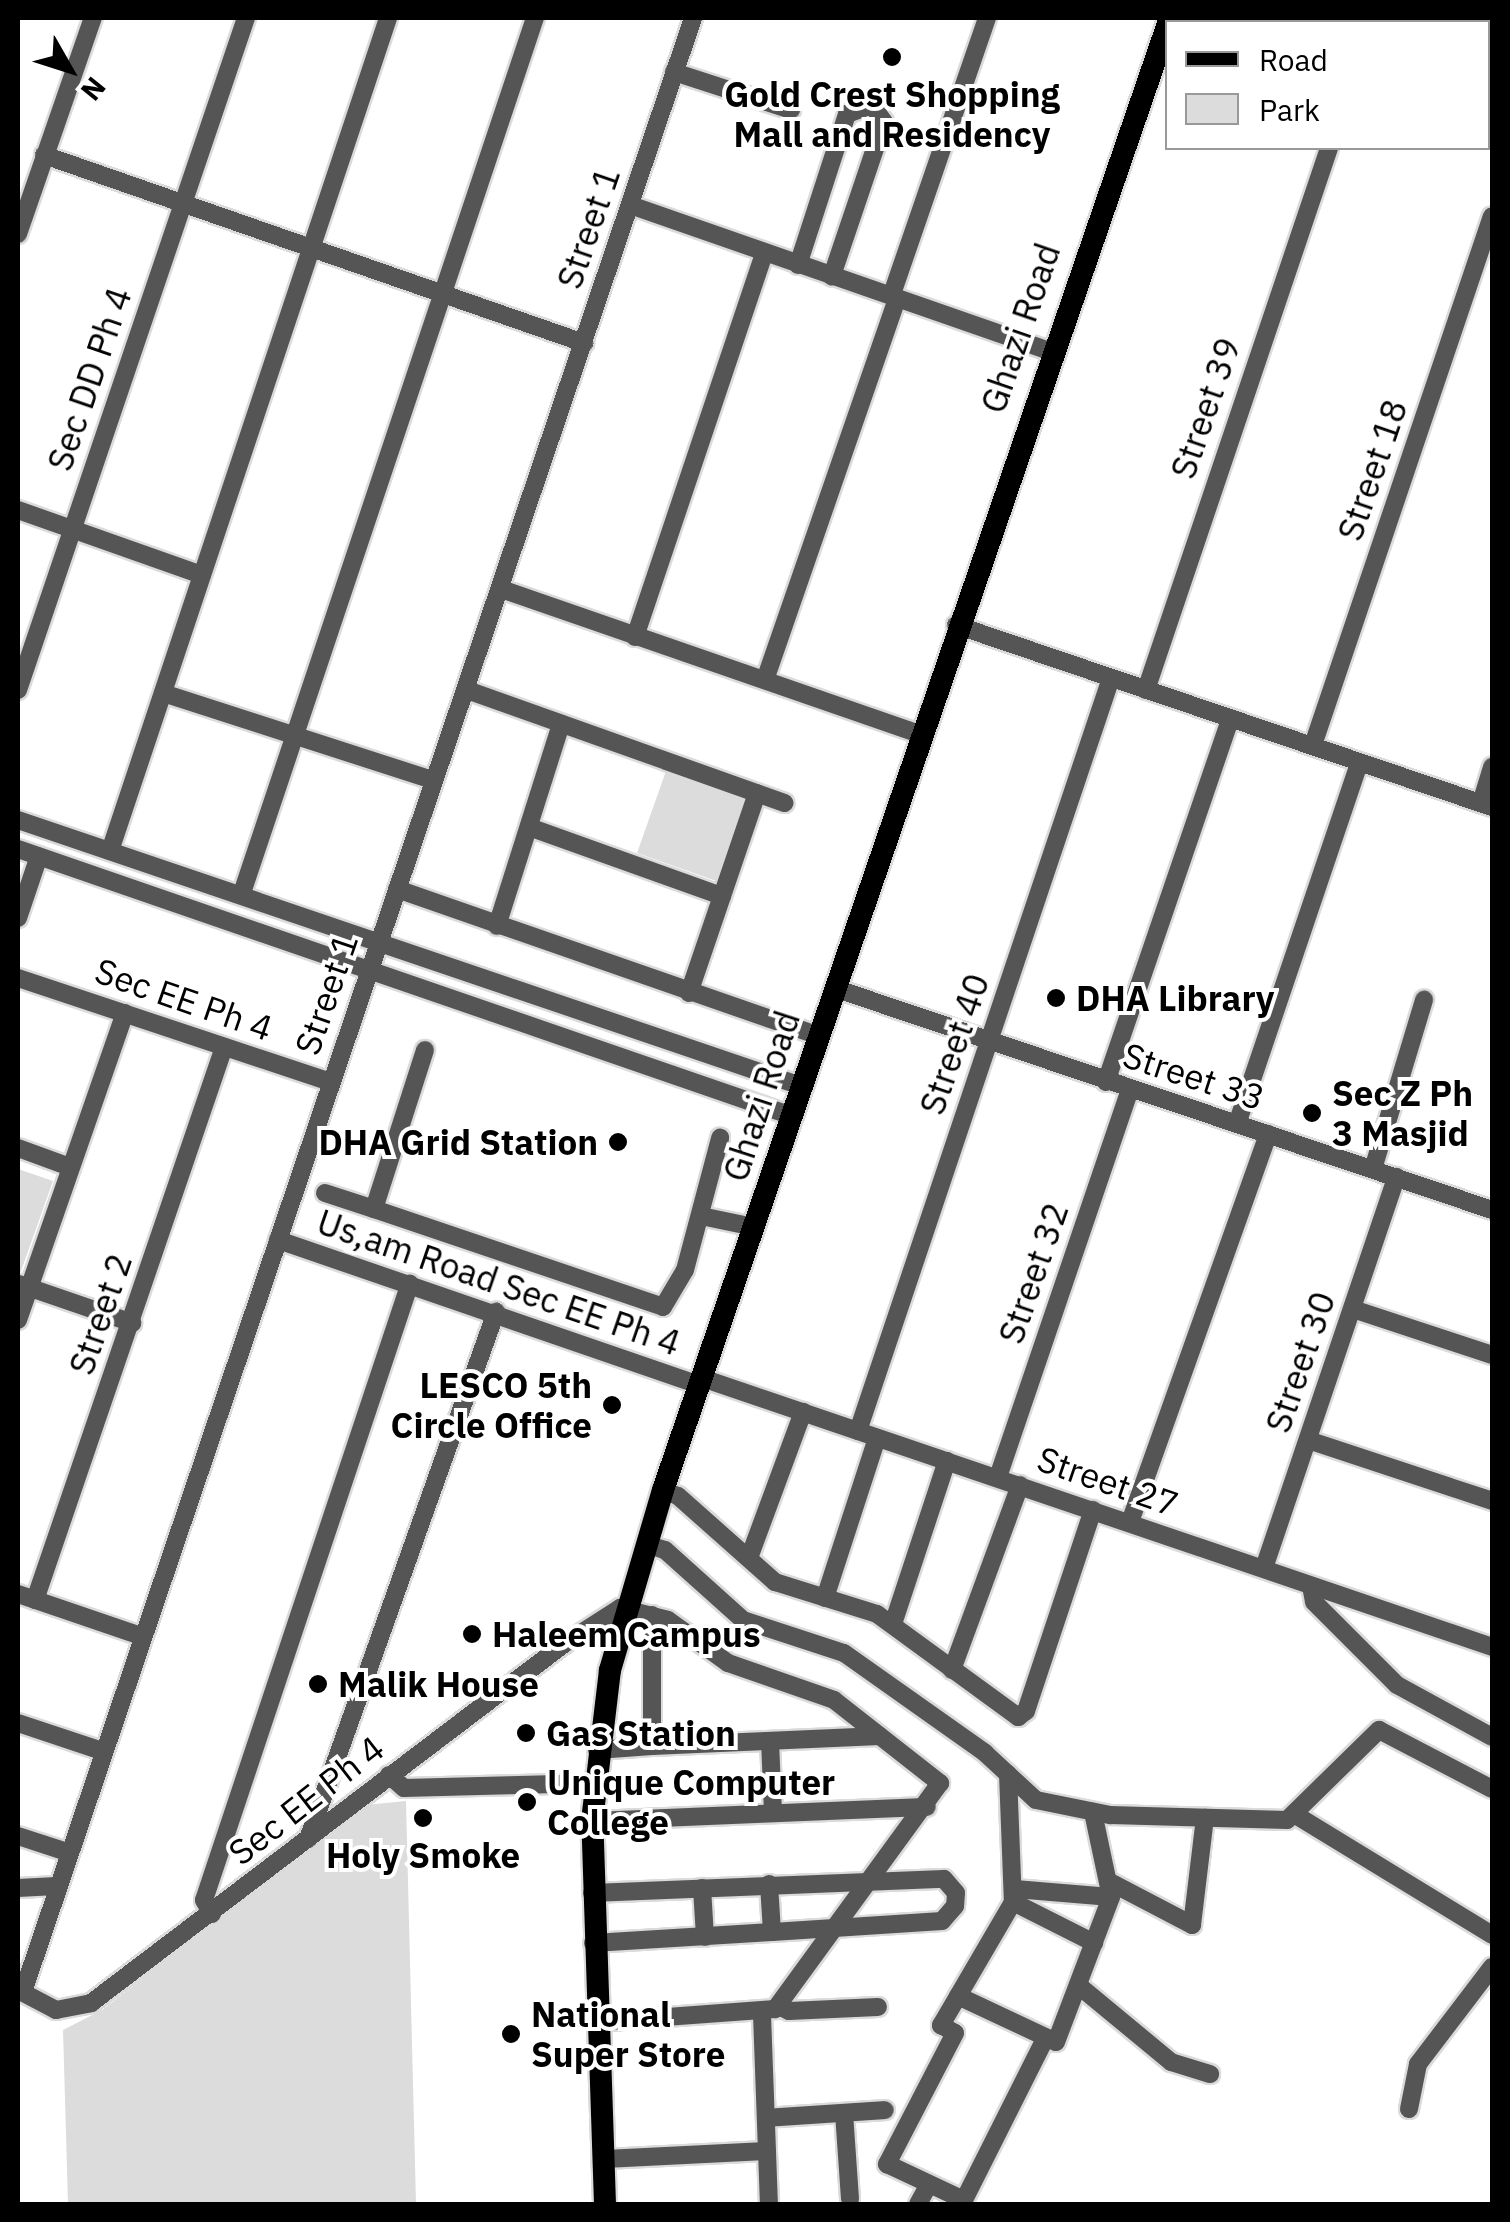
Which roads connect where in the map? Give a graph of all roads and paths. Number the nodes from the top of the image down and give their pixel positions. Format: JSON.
{"nodes":[{"id":1,"x":93,"y":18,"type":"edge"},
{"id":2,"x":246,"y":18,"type":"edge"},
{"id":3,"x":388,"y":18,"type":"edge"},
{"id":4,"x":535,"y":18,"type":"edge"},
{"id":5,"x":693,"y":18,"type":"edge"},
{"id":6,"x":987,"y":18,"type":"edge"},
{"id":7,"x":1165,"y":29,"type":"edge"},
{"id":8,"x":674,"y":72,"type":"junction"},
{"id":9,"x":791,"y":110,"type":"dead end"},
{"id":10,"x":1328,"y":150,"type":"edge"},
{"id":11,"x":44,"y":155,"type":"junction"},
{"id":12,"x":183,"y":201,"type":"junction"},
{"id":13,"x":630,"y":205,"type":"junction"},
{"id":14,"x":1492,"y":216,"type":"edge"},
{"id":15,"x":18,"y":230,"type":"edge"},
{"id":16,"x":312,"y":246,"type":"junction"},
{"id":17,"x":764,"y":253,"type":"junction"},
{"id":18,"x":798,"y":265,"type":"junction"},
{"id":19,"x":832,"y":276,"type":"junction"},
{"id":20,"x":446,"y":292,"type":"junction"},
{"id":21,"x":894,"y":298,"type":"junction"},
{"id":22,"x":584,"y":343,"type":"junction"},
{"id":23,"x":1050,"y":351,"type":"junction"},
{"id":24,"x":18,"y":510,"type":"edge"},
{"id":25,"x":73,"y":529,"type":"junction"},
{"id":26,"x":202,"y":575,"type":"junction"},
{"id":27,"x":501,"y":589,"type":"junction"},
{"id":28,"x":956,"y":625,"type":"junction"},
{"id":29,"x":635,"y":637,"type":"junction"},
{"id":30,"x":1111,"y":678,"type":"junction"},
{"id":31,"x":765,"y":680,"type":"junction"},
{"id":32,"x":18,"y":690,"type":"edge"},
{"id":33,"x":467,"y":690,"type":"junction"},
{"id":34,"x":1146,"y":690,"type":"junction"},
{"id":35,"x":164,"y":693,"type":"junction"},
{"id":36,"x":1230,"y":719,"type":"junction"},
{"id":37,"x":562,"y":724,"type":"junction"},
{"id":38,"x":920,"y":734,"type":"junction"},
{"id":39,"x":292,"y":735,"type":"junction"},
{"id":40,"x":1313,"y":745,"type":"junction"},
{"id":41,"x":1359,"y":764,"type":"junction"},
{"id":42,"x":1492,"y":768,"type":"edge"},
{"id":43,"x":433,"y":780,"type":"junction"},
{"id":44,"x":756,"y":793,"type":"junction"},
{"id":45,"x":785,"y":803,"type":"dead end"},
{"id":46,"x":1486,"y":805,"type":"edge"},
{"id":47,"x":18,"y":820,"type":"edge"},
{"id":48,"x":528,"y":826,"type":"junction"},
{"id":49,"x":18,"y":849,"type":"edge"},
{"id":50,"x":110,"y":851,"type":"junction"},
{"id":51,"x":39,"y":856,"type":"junction"},
{"id":52,"x":397,"y":889,"type":"junction"},
{"id":53,"x":242,"y":893,"type":"junction"},
{"id":54,"x":722,"y":896,"type":"junction"},
{"id":55,"x":18,"y":918,"type":"edge"},
{"id":56,"x":497,"y":926,"type":"junction"},
{"id":57,"x":380,"y":941,"type":"junction"},
{"id":58,"x":370,"y":969,"type":"junction"},
{"id":59,"x":19,"y":984,"type":"edge"},
{"id":60,"x":834,"y":988,"type":"junction"},
{"id":61,"x":689,"y":993,"type":"junction"},
{"id":62,"x":1424,"y":1000,"type":"dead end"},
{"id":63,"x":125,"y":1014,"type":"junction"},
{"id":64,"x":817,"y":1035,"type":"junction"},
{"id":65,"x":990,"y":1038,"type":"junction"},
{"id":66,"x":224,"y":1047,"type":"junction"},
{"id":67,"x":425,"y":1050,"type":"dead end"},
{"id":68,"x":330,"y":1082,"type":"junction"},
{"id":69,"x":1106,"y":1082,"type":"junction"},
{"id":70,"x":801,"y":1086,"type":"junction"},
{"id":71,"x":1130,"y":1090,"type":"junction"},
{"id":72,"x":792,"y":1116,"type":"junction"},
{"id":73,"x":1236,"y":1124,"type":"junction"},
{"id":74,"x":1268,"y":1134,"type":"junction"},
{"id":75,"x":720,"y":1138,"type":"dead end"},
{"id":76,"x":18,"y":1148,"type":"edge"},
{"id":77,"x":70,"y":1167,"type":"junction"},
{"id":78,"x":1373,"y":1169,"type":"junction"},
{"id":79,"x":1396,"y":1177,"type":"junction"},
{"id":80,"x":325,"y":1194,"type":"dead end"},
{"id":81,"x":374,"y":1209,"type":"junction"},
{"id":82,"x":1492,"y":1210,"type":"edge"},
{"id":83,"x":701,"y":1216,"type":"junction"},
{"id":84,"x":754,"y":1227,"type":"junction"},
{"id":85,"x":278,"y":1240,"type":"junction"},
{"id":86,"x":410,"y":1283,"type":"junction"},
{"id":87,"x":23,"y":1286,"type":"edge"},
{"id":88,"x":1353,"y":1308,"type":"junction"},
{"id":89,"x":496,"y":1312,"type":"junction"},
{"id":90,"x":18,"y":1320,"type":"edge"},
{"id":91,"x":132,"y":1323,"type":"junction"},
{"id":92,"x":1492,"y":1355,"type":"edge"},
{"id":93,"x":701,"y":1382,"type":"junction"},
{"id":94,"x":803,"y":1412,"type":"junction"},
{"id":95,"x":858,"y":1431,"type":"junction"},
{"id":96,"x":877,"y":1438,"type":"junction"},
{"id":97,"x":1308,"y":1440,"type":"junction"},
{"id":98,"x":947,"y":1462,"type":"junction"},
{"id":99,"x":998,"y":1477,"type":"junction"},
{"id":100,"x":1020,"y":1485,"type":"junction"},
{"id":101,"x":663,"y":1490,"type":"junction"},
{"id":102,"x":1492,"y":1502,"type":"edge"},
{"id":103,"x":1094,"y":1510,"type":"junction"},
{"id":104,"x":1130,"y":1522,"type":"junction"},
{"id":105,"x":646,"y":1544,"type":"junction"},
{"id":106,"x":749,"y":1558,"type":"junction"},
{"id":107,"x":1264,"y":1568,"type":"junction"},
{"id":108,"x":1311,"y":1586,"type":"junction"},
{"id":109,"x":26,"y":1597,"type":"edge"},
{"id":110,"x":826,"y":1598,"type":"junction"},
{"id":111,"x":628,"y":1608,"type":"junction"},
{"id":112,"x":652,"y":1615,"type":"junction"},
{"id":113,"x":893,"y":1624,"type":"junction"},
{"id":114,"x":141,"y":1636,"type":"junction"},
{"id":115,"x":1492,"y":1647,"type":"edge"},
{"id":116,"x":952,"y":1670,"type":"junction"},
{"id":117,"x":18,"y":1723,"type":"edge"},
{"id":118,"x":880,"y":1736,"type":"junction"},
{"id":119,"x":1492,"y":1736,"type":"edge"},
{"id":120,"x":770,"y":1741,"type":"junction"},
{"id":121,"x":652,"y":1746,"type":"junction"},
{"id":122,"x":597,"y":1750,"type":"junction"},
{"id":123,"x":102,"y":1752,"type":"junction"},
{"id":124,"x":1008,"y":1774,"type":"junction"},
{"id":125,"x":389,"y":1776,"type":"junction"},
{"id":126,"x":595,"y":1783,"type":"junction"},
{"id":127,"x":1492,"y":1789,"type":"edge"},
{"id":128,"x":926,"y":1807,"type":"junction"},
{"id":129,"x":1093,"y":1812,"type":"junction"},
{"id":130,"x":772,"y":1813,"type":"junction"},
{"id":131,"x":1294,"y":1814,"type":"junction"},
{"id":132,"x":1205,"y":1818,"type":"junction"},
{"id":133,"x":592,"y":1821,"type":"junction"},
{"id":134,"x":18,"y":1836,"type":"edge"},
{"id":135,"x":307,"y":1842,"type":"junction"},
{"id":136,"x":67,"y":1852,"type":"junction"},
{"id":137,"x":873,"y":1879,"type":"junction"},
{"id":138,"x":769,"y":1884,"type":"junction"},
{"id":139,"x":56,"y":1886,"type":"junction"},
{"id":140,"x":18,"y":1888,"type":"edge"},
{"id":141,"x":702,"y":1888,"type":"junction"},
{"id":142,"x":1110,"y":1890,"type":"junction"},
{"id":143,"x":592,"y":1893,"type":"junction"},
{"id":144,"x":1014,"y":1896,"type":"junction"},
{"id":145,"x":212,"y":1914,"type":"junction"},
{"id":146,"x":836,"y":1928,"type":"junction"},
{"id":147,"x":772,"y":1932,"type":"junction"},
{"id":148,"x":1492,"y":1936,"type":"edge"},
{"id":149,"x":705,"y":1937,"type":"junction"},
{"id":150,"x":1094,"y":1942,"type":"junction"},
{"id":151,"x":593,"y":1943,"type":"junction"},
{"id":152,"x":1492,"y":1967,"type":"edge"},
{"id":153,"x":1078,"y":1985,"type":"junction"},
{"id":154,"x":20,"y":1991,"type":"edge"},
{"id":155,"x":958,"y":1996,"type":"junction"},
{"id":156,"x":780,"y":2006,"type":"junction"},
{"id":157,"x":878,"y":2007,"type":"dead end"},
{"id":158,"x":762,"y":2015,"type":"junction"},
{"id":159,"x":596,"y":2022,"type":"junction"},
{"id":160,"x":1046,"y":2037,"type":"junction"},
{"id":161,"x":1210,"y":2074,"type":"dead end"},
{"id":162,"x":1409,"y":2109,"type":"dead end"},
{"id":163,"x":885,"y":2110,"type":"dead end"},
{"id":164,"x":844,"y":2113,"type":"junction"},
{"id":165,"x":766,"y":2118,"type":"junction"},
{"id":166,"x":767,"y":2151,"type":"junction"},
{"id":167,"x":604,"y":2159,"type":"junction"},
{"id":168,"x":928,"y":2186,"type":"junction"},
{"id":169,"x":850,"y":2198,"type":"dead end"},
{"id":170,"x":605,"y":2204,"type":"edge"},
{"id":171,"x":770,"y":2204,"type":"edge"},
{"id":172,"x":918,"y":2204,"type":"edge"}],
"edges":[{"from":1,"to":11,"type":"street"},
{"from":2,"to":12,"type":"street","name":"Sec DD Ph 4"},
{"from":3,"to":16,"type":"street"},
{"from":4,"to":20,"type":"street"},
{"from":5,"to":8,"type":"street","name":"Street 1"},
{"from":6,"to":21,"type":"street"},
{"from":7,"to":23,"type":"main road","name":"Ghazi Road"},
{"from":8,"to":9,"type":"street"},
{"from":8,"to":13,"type":"street","name":"Street 1"},
{"from":10,"to":34,"type":"street","name":"Street 39"},
{"from":11,"to":12,"type":"street"},
{"from":11,"to":15,"type":"street"},
{"from":12,"to":16,"type":"street"},
{"from":12,"to":25,"type":"street","name":"Sec DD Ph 4"},
{"from":13,"to":17,"type":"street"},
{"from":13,"to":22,"type":"street","name":"Street 1"},
{"from":14,"to":40,"type":"street","name":"Street 18"},
{"from":16,"to":20,"type":"street"},
{"from":16,"to":26,"type":"street"},
{"from":17,"to":18,"type":"street"},
{"from":17,"to":29,"type":"street"},
{"from":18,"to":19,"type":"street"},
{"from":18,"to":19,"type":"street"},
{"from":19,"to":21,"type":"street"},
{"from":20,"to":22,"type":"street"},
{"from":20,"to":39,"type":"street"},
{"from":21,"to":23,"type":"street"},
{"from":21,"to":31,"type":"street"},
{"from":22,"to":27,"type":"street","name":"Street 1"},
{"from":23,"to":28,"type":"main road","name":"Ghazi Road"},
{"from":24,"to":25,"type":"street"},
{"from":25,"to":26,"type":"street"},
{"from":25,"to":32,"type":"street","name":"Sec DD Ph 4"},
{"from":26,"to":35,"type":"street"},
{"from":27,"to":29,"type":"street"},
{"from":27,"to":33,"type":"street","name":"Street 1"},
{"from":28,"to":30,"type":"street"},
{"from":28,"to":38,"type":"main road","name":"Ghazi Road"},
{"from":29,"to":31,"type":"street"},
{"from":30,"to":34,"type":"street"},
{"from":30,"to":65,"type":"street","name":"Street 40"},
{"from":31,"to":38,"type":"street"},
{"from":33,"to":37,"type":"street"},
{"from":33,"to":43,"type":"street","name":"Street 1"},
{"from":34,"to":36,"type":"street"},
{"from":35,"to":39,"type":"street"},
{"from":35,"to":50,"type":"street"},
{"from":36,"to":40,"type":"street"},
{"from":36,"to":69,"type":"street"},
{"from":37,"to":44,"type":"street"},
{"from":37,"to":48,"type":"street"},
{"from":38,"to":60,"type":"main road","name":"Ghazi Road"},
{"from":39,"to":43,"type":"street"},
{"from":39,"to":53,"type":"street"},
{"from":40,"to":41,"type":"street"},
{"from":41,"to":46,"type":"street"},
{"from":41,"to":73,"type":"street"},
{"from":42,"to":46,"type":"street"},
{"from":43,"to":52,"type":"street","name":"Street 1"},
{"from":44,"to":45,"type":"street"},
{"from":44,"to":54,"type":"street"},
{"from":47,"to":50,"type":"street"},
{"from":48,"to":54,"type":"street"},
{"from":48,"to":56,"type":"street"},
{"from":49,"to":51,"type":"street"},
{"from":50,"to":53,"type":"street"},
{"from":51,"to":55,"type":"street"},
{"from":51,"to":58,"type":"street"},
{"from":52,"to":56,"type":"street"},
{"from":52,"to":57,"type":"street","name":"Street 1"},
{"from":53,"to":57,"type":"street"},
{"from":54,"to":61,"type":"street"},
{"from":56,"to":61,"type":"street"},
{"from":57,"to":58,"type":"street","name":"Street 1"},
{"from":57,"to":70,"type":"street"},
{"from":58,"to":68,"type":"street","name":"Street 1"},
{"from":58,"to":72,"type":"street"},
{"from":59,"to":63,"type":"street","name":"Sec EE Ph 4"},
{"from":60,"to":64,"type":"main road","name":"Ghazi Road"},
{"from":60,"to":65,"type":"street","name":"Street 33"},
{"from":61,"to":64,"type":"street"},
{"from":62,"to":78,"type":"street"},
{"from":63,"to":66,"type":"street","name":"Sec EE Ph 4"},
{"from":63,"to":77,"type":"street"},
{"from":64,"to":70,"type":"main road","name":"Ghazi Road"},
{"from":65,"to":69,"type":"street","name":"Street 33"},
{"from":65,"to":95,"type":"street","name":"Street 40"},
{"from":66,"to":68,"type":"street","name":"Sec EE Ph 4"},
{"from":66,"to":91,"type":"street","name":"Street 2"},
{"from":67,"to":81,"type":"street"},
{"from":68,"to":85,"type":"street","name":"Street 1"},
{"from":69,"to":71,"type":"street","name":"Street 33"},
{"from":70,"to":72,"type":"main road","name":"Ghazi Road"},
{"from":71,"to":73,"type":"street","name":"Street 33"},
{"from":71,"to":99,"type":"street","name":"Street 32"},
{"from":72,"to":84,"type":"main road","name":"Ghazi Road"},
{"from":73,"to":74,"type":"street","name":"Street 33"},
{"from":74,"to":78,"type":"street","name":"Street 33"},
{"from":74,"to":104,"type":"street"},
{"from":75,"to":83,"type":"street"},
{"from":76,"to":77,"type":"street"},
{"from":77,"to":87,"type":"street"},
{"from":78,"to":79,"type":"street","name":"Street 33"},
{"from":79,"to":82,"type":"street","name":"Street 33"},
{"from":79,"to":88,"type":"street","name":"Street 30"},
{"from":80,"to":81,"type":"street"},
{"from":81,"to":83,"type":"street"},
{"from":83,"to":84,"type":"street"},
{"from":84,"to":93,"type":"main road","name":"Ghazi Road"},
{"from":85,"to":86,"type":"street","name":"Us,am Road Sec EE Ph 4"},
{"from":85,"to":114,"type":"street","name":"Street 1"},
{"from":86,"to":89,"type":"street","name":"Us,am Road Sec EE Ph 4"},
{"from":86,"to":145,"type":"street"},
{"from":87,"to":90,"type":"street"},
{"from":87,"to":91,"type":"street"},
{"from":88,"to":92,"type":"street"},
{"from":88,"to":97,"type":"street","name":"Street 30"},
{"from":89,"to":93,"type":"street","name":"Us,am Road Sec EE Ph 4"},
{"from":89,"to":135,"type":"street"},
{"from":91,"to":109,"type":"street","name":"Street 2"},
{"from":93,"to":94,"type":"street","name":"Street 27"},
{"from":93,"to":101,"type":"main road","name":"Ghazi Road"},
{"from":94,"to":95,"type":"street","name":"Street 27"},
{"from":94,"to":106,"type":"street"},
{"from":95,"to":96,"type":"street","name":"Street 27"},
{"from":96,"to":98,"type":"street","name":"Street 27"},
{"from":96,"to":110,"type":"street"},
{"from":97,"to":102,"type":"street"},
{"from":97,"to":107,"type":"street","name":"Street 30"},
{"from":98,"to":99,"type":"street","name":"Street 27"},
{"from":98,"to":113,"type":"street"},
{"from":99,"to":100,"type":"street","name":"Street 27"},
{"from":100,"to":103,"type":"street","name":"Street 27"},
{"from":100,"to":116,"type":"street"},
{"from":101,"to":105,"type":"main road","name":"Ghazi Road"},
{"from":101,"to":106,"type":"street"},
{"from":103,"to":104,"type":"street","name":"Street 27"},
{"from":103,"to":116,"type":"street"},
{"from":104,"to":107,"type":"street","name":"Street 27"},
{"from":105,"to":111,"type":"main road","name":"Ghazi Road"},
{"from":105,"to":124,"type":"street"},
{"from":106,"to":110,"type":"street"},
{"from":107,"to":108,"type":"street","name":"Street 27"},
{"from":108,"to":115,"type":"street","name":"Street 27"},
{"from":108,"to":119,"type":"street"},
{"from":109,"to":114,"type":"street"},
{"from":110,"to":113,"type":"street"},
{"from":111,"to":112,"type":"street"},
{"from":111,"to":122,"type":"main road","name":"Ghazi Road"},
{"from":111,"to":125,"type":"street","name":"Sec EE Ph 4"},
{"from":112,"to":118,"type":"street"},
{"from":112,"to":121,"type":"street"},
{"from":113,"to":116,"type":"street"},
{"from":114,"to":123,"type":"street","name":"Street 1"},
{"from":117,"to":123,"type":"street"},
{"from":118,"to":120,"type":"street"},
{"from":118,"to":128,"type":"street"},
{"from":120,"to":121,"type":"street"},
{"from":120,"to":130,"type":"street"},
{"from":121,"to":122,"type":"street"},
{"from":122,"to":126,"type":"main road","name":"Ghazi Road"},
{"from":123,"to":136,"type":"street","name":"Street 1"},
{"from":124,"to":129,"type":"street"},
{"from":124,"to":144,"type":"street"},
{"from":125,"to":126,"type":"street"},
{"from":125,"to":135,"type":"street","name":"Sec EE Ph 4"},
{"from":126,"to":133,"type":"main road","name":"Ghazi Road"},
{"from":127,"to":131,"type":"street"},
{"from":128,"to":130,"type":"street"},
{"from":128,"to":137,"type":"street"},
{"from":129,"to":132,"type":"street"},
{"from":129,"to":142,"type":"street"},
{"from":130,"to":133,"type":"street"},
{"from":131,"to":132,"type":"street"},
{"from":131,"to":148,"type":"street"},
{"from":132,"to":142,"type":"street"},
{"from":133,"to":143,"type":"main road","name":"Ghazi Road"},
{"from":134,"to":136,"type":"street"},
{"from":135,"to":145,"type":"street","name":"Sec EE Ph 4"},
{"from":136,"to":139,"type":"street","name":"Street 1"},
{"from":137,"to":138,"type":"street"},
{"from":137,"to":146,"type":"street"},
{"from":137,"to":146,"type":"street"},
{"from":138,"to":141,"type":"street"},
{"from":138,"to":147,"type":"street"},
{"from":139,"to":140,"type":"street"},
{"from":139,"to":154,"type":"street","name":"Street 1"},
{"from":141,"to":143,"type":"street"},
{"from":141,"to":149,"type":"street"},
{"from":142,"to":144,"type":"street"},
{"from":142,"to":150,"type":"street"},
{"from":143,"to":151,"type":"main road","name":"Ghazi Road"},
{"from":144,"to":150,"type":"street"},
{"from":144,"to":155,"type":"street"},
{"from":145,"to":154,"type":"street","name":"Sec EE Ph 4"},
{"from":146,"to":147,"type":"street"},
{"from":146,"to":156,"type":"street"},
{"from":147,"to":149,"type":"street"},
{"from":149,"to":151,"type":"street"},
{"from":150,"to":153,"type":"street"},
{"from":151,"to":159,"type":"main road","name":"Ghazi Road"},
{"from":152,"to":162,"type":"street"},
{"from":153,"to":160,"type":"street"},
{"from":153,"to":161,"type":"street"},
{"from":155,"to":160,"type":"street"},
{"from":155,"to":168,"type":"street"},
{"from":156,"to":157,"type":"street"},
{"from":156,"to":158,"type":"street"},
{"from":158,"to":159,"type":"street"},
{"from":158,"to":165,"type":"street"},
{"from":159,"to":167,"type":"main road","name":"Ghazi Road"},
{"from":160,"to":168,"type":"street"},
{"from":163,"to":164,"type":"street"},
{"from":164,"to":165,"type":"street"},
{"from":164,"to":169,"type":"street"},
{"from":165,"to":166,"type":"street"},
{"from":166,"to":167,"type":"street"},
{"from":166,"to":171,"type":"street"},
{"from":167,"to":170,"type":"main road","name":"Ghazi Road"},
{"from":168,"to":172,"type":"street"}]}
